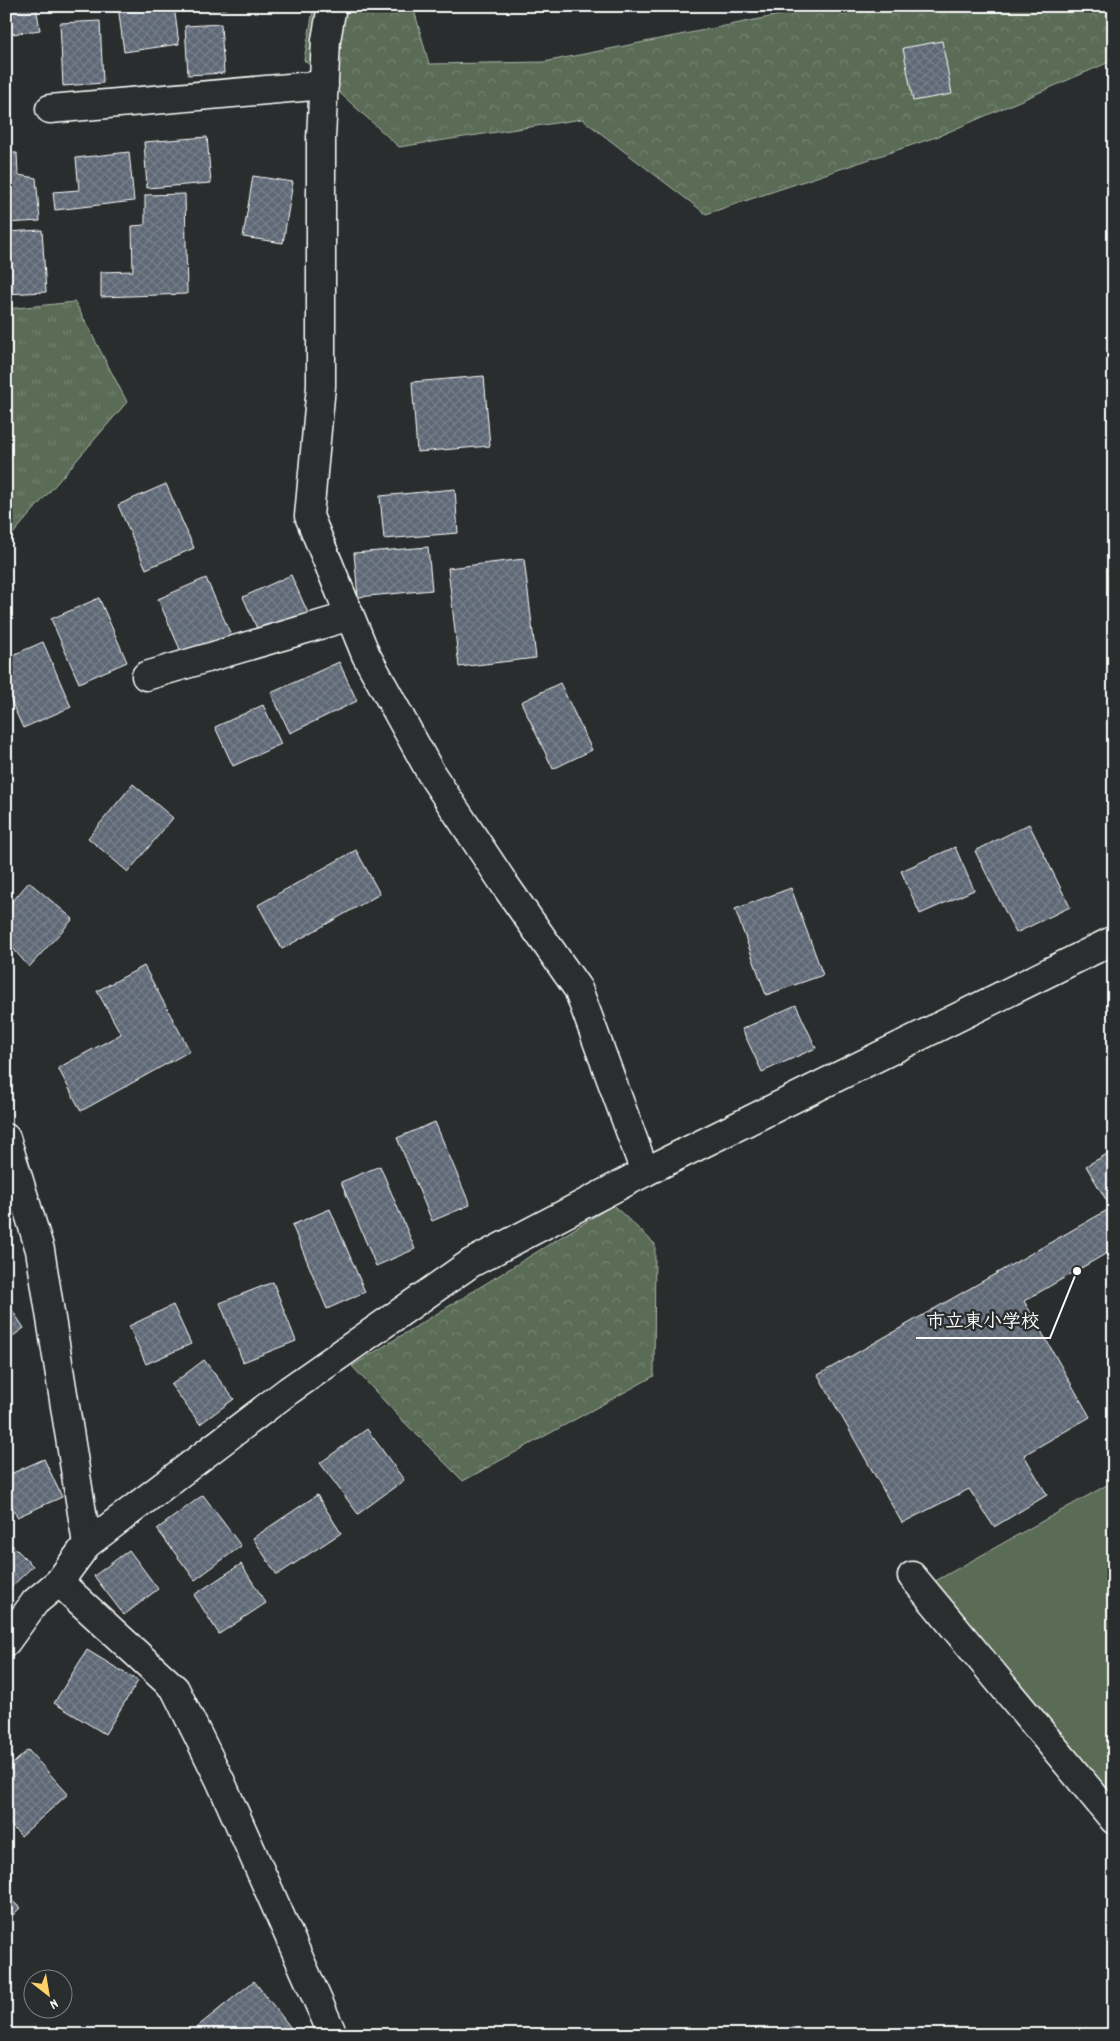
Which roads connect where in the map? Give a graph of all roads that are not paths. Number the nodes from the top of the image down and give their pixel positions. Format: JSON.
{"nodes":[{"id":1,"x":332,"y":6,"type":"edge"},
{"id":2,"x":324,"y":85,"type":"junction"},
{"id":3,"x":50,"y":109,"type":"dead end"},
{"id":4,"x":350,"y":616,"type":"junction"},
{"id":5,"x":146,"y":676,"type":"dead end"},
{"id":6,"x":1114,"y":940,"type":"edge"},
{"id":7,"x":6,"y":1138,"type":"edge"},
{"id":8,"x":645,"y":1172,"type":"junction"},
{"id":9,"x":87,"y":1544,"type":"junction"},
{"id":10,"x":912,"y":1576,"type":"dead end"},
{"id":11,"x":59,"y":1582,"type":"junction"},
{"id":12,"x":6,"y":1642,"type":"edge"},
{"id":13,"x":1114,"y":1820,"type":"edge"},
{"id":14,"x":333,"y":2035,"type":"edge"}],
"edges":[{"from":1,"to":2,"type":"street"},
{"from":2,"to":3,"type":"street"},
{"from":2,"to":4,"type":"street"},
{"from":4,"to":5,"type":"street"},
{"from":4,"to":8,"type":"street"},
{"from":6,"to":8,"type":"street"},
{"from":7,"to":9,"type":"street"},
{"from":8,"to":9,"type":"street"},
{"from":9,"to":11,"type":"street"},
{"from":10,"to":13,"type":"street"},
{"from":11,"to":12,"type":"street"},
{"from":11,"to":14,"type":"street"}]}
